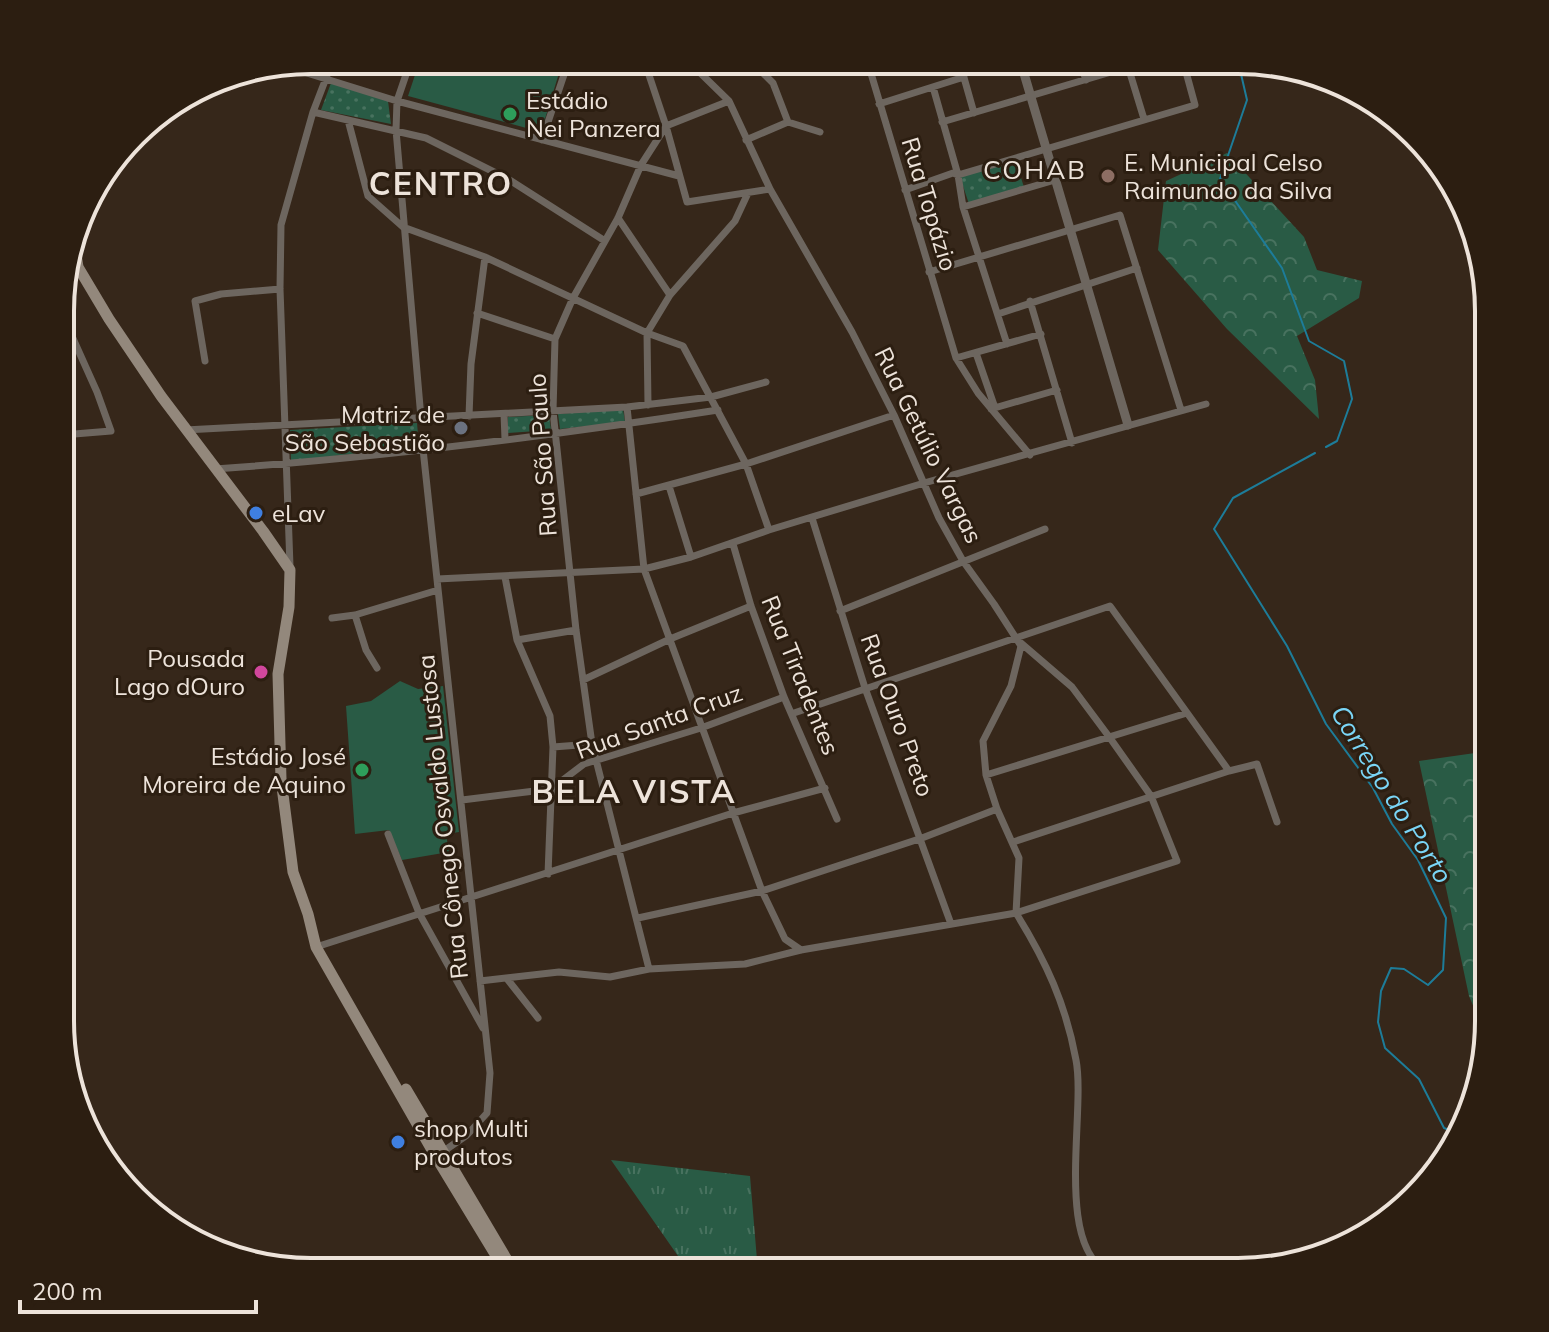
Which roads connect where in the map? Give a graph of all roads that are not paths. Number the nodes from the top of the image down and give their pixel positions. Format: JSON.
{"nodes":[{"id":1,"x":313,"y":75,"type":"edge"},
{"id":2,"x":327,"y":75,"type":"edge"},
{"id":3,"x":406,"y":75,"type":"edge"},
{"id":4,"x":564,"y":75,"type":"edge"},
{"id":5,"x":649,"y":75,"type":"edge"},
{"id":6,"x":702,"y":75,"type":"edge"},
{"id":7,"x":765,"y":75,"type":"edge"},
{"id":8,"x":871,"y":75,"type":"edge"},
{"id":9,"x":1024,"y":75,"type":"edge"},
{"id":10,"x":1084,"y":75,"type":"edge"},
{"id":11,"x":1099,"y":75,"type":"edge"},
{"id":12,"x":1130,"y":75,"type":"edge"},
{"id":13,"x":1187,"y":75,"type":"edge"},
{"id":14,"x":964,"y":77,"type":"joint"},
{"id":15,"x":326,"y":79,"type":"junction"},
{"id":16,"x":1086,"y":80,"type":"junction"},
{"id":17,"x":933,"y":87,"type":"junction"},
{"id":18,"x":1030,"y":95,"type":"junction"},
{"id":19,"x":397,"y":101,"type":"junction"},
{"id":20,"x":729,"y":101,"type":"junction"},
{"id":21,"x":879,"y":104,"type":"junction"},
{"id":22,"x":313,"y":112,"type":"junction"},
{"id":23,"x":974,"y":113,"type":"junction"},
{"id":24,"x":1144,"y":119,"type":"junction"},
{"id":25,"x":348,"y":120,"type":"junction"},
{"id":26,"x":788,"y":122,"type":"junction"},
{"id":27,"x":942,"y":122,"type":"junction"},
{"id":28,"x":666,"y":126,"type":"junction"},
{"id":29,"x":396,"y":130,"type":"junction"},
{"id":30,"x":820,"y":132,"type":"dead end"},
{"id":31,"x":542,"y":140,"type":"junction"},
{"id":32,"x":746,"y":140,"type":"junction"},
{"id":33,"x":1046,"y":149,"type":"junction"},
{"id":34,"x":641,"y":165,"type":"junction"},
{"id":35,"x":958,"y":175,"type":"junction"},
{"id":36,"x":679,"y":176,"type":"junction"},
{"id":37,"x":1055,"y":180,"type":"junction"},
{"id":38,"x":770,"y":189,"type":"junction"},
{"id":39,"x":905,"y":190,"type":"junction"},
{"id":40,"x":748,"y":193,"type":"junction"},
{"id":41,"x":963,"y":207,"type":"junction"},
{"id":42,"x":618,"y":218,"type":"junction"},
{"id":43,"x":403,"y":227,"type":"junction"},
{"id":44,"x":1070,"y":230,"type":"junction"},
{"id":45,"x":605,"y":241,"type":"junction"},
{"id":46,"x":485,"y":257,"type":"junction"},
{"id":47,"x":978,"y":259,"type":"junction"},
{"id":48,"x":78,"y":267,"type":"edge"},
{"id":49,"x":1137,"y":268,"type":"junction"},
{"id":50,"x":929,"y":272,"type":"junction"},
{"id":51,"x":1087,"y":283,"type":"junction"},
{"id":52,"x":280,"y":289,"type":"junction"},
{"id":53,"x":670,"y":295,"type":"junction"},
{"id":54,"x":573,"y":298,"type":"junction"},
{"id":55,"x":1030,"y":301,"type":"junction"},
{"id":56,"x":477,"y":313,"type":"junction"},
{"id":57,"x":998,"y":314,"type":"junction"},
{"id":58,"x":647,"y":333,"type":"junction"},
{"id":59,"x":1041,"y":334,"type":"junction"},
{"id":60,"x":555,"y":339,"type":"junction"},
{"id":61,"x":74,"y":341,"type":"edge"},
{"id":62,"x":1007,"y":344,"type":"junction"},
{"id":63,"x":976,"y":353,"type":"junction"},
{"id":64,"x":956,"y":358,"type":"junction"},
{"id":65,"x":205,"y":361,"type":"dead end"},
{"id":66,"x":766,"y":382,"type":"dead end"},
{"id":67,"x":1057,"y":390,"type":"junction"},
{"id":68,"x":711,"y":397,"type":"junction"},
{"id":69,"x":1206,"y":404,"type":"dead end"},
{"id":70,"x":648,"y":405,"type":"junction"},
{"id":71,"x":627,"y":407,"type":"junction"},
{"id":72,"x":993,"y":408,"type":"junction"},
{"id":73,"x":718,"y":410,"type":"junction"},
{"id":74,"x":1181,"y":410,"type":"junction"},
{"id":75,"x":553,"y":411,"type":"junction"},
{"id":76,"x":504,"y":414,"type":"junction"},
{"id":77,"x":894,"y":415,"type":"junction"},
{"id":78,"x":469,"y":416,"type":"junction"},
{"id":79,"x":421,"y":418,"type":"junction"},
{"id":80,"x":629,"y":424,"type":"junction"},
{"id":81,"x":1128,"y":425,"type":"junction"},
{"id":82,"x":284,"y":427,"type":"junction"},
{"id":83,"x":185,"y":430,"type":"junction"},
{"id":84,"x":555,"y":432,"type":"junction"},
{"id":85,"x":74,"y":434,"type":"edge"},
{"id":86,"x":505,"y":439,"type":"junction"},
{"id":87,"x":1072,"y":443,"type":"junction"},
{"id":88,"x":423,"y":449,"type":"junction"},
{"id":89,"x":1030,"y":455,"type":"junction"},
{"id":90,"x":286,"y":463,"type":"junction"},
{"id":91,"x":746,"y":464,"type":"junction"},
{"id":92,"x":215,"y":469,"type":"junction"},
{"id":93,"x":924,"y":483,"type":"junction"},
{"id":94,"x":669,"y":486,"type":"junction"},
{"id":95,"x":636,"y":494,"type":"junction"},
{"id":96,"x":812,"y":518,"type":"junction"},
{"id":97,"x":1045,"y":529,"type":"dead end"},
{"id":98,"x":769,"y":530,"type":"junction"},
{"id":99,"x":733,"y":544,"type":"junction"},
{"id":100,"x":691,"y":557,"type":"junction"},
{"id":101,"x":963,"y":561,"type":"junction"},
{"id":102,"x":644,"y":569,"type":"junction"},
{"id":103,"x":290,"y":570,"type":"junction"},
{"id":104,"x":571,"y":571,"type":"junction"},
{"id":105,"x":505,"y":577,"type":"junction"},
{"id":106,"x":437,"y":579,"type":"junction"},
{"id":107,"x":438,"y":590,"type":"junction"},
{"id":108,"x":751,"y":606,"type":"junction"},
{"id":109,"x":840,"y":611,"type":"junction"},
{"id":110,"x":355,"y":615,"type":"junction"},
{"id":111,"x":332,"y":618,"type":"dead end"},
{"id":112,"x":576,"y":630,"type":"junction"},
{"id":113,"x":1015,"y":638,"type":"junction"},
{"id":114,"x":670,"y":639,"type":"junction"},
{"id":115,"x":517,"y":640,"type":"junction"},
{"id":116,"x":377,"y":668,"type":"dead end"},
{"id":117,"x":583,"y":680,"type":"junction"},
{"id":118,"x":865,"y":688,"type":"junction"},
{"id":119,"x":784,"y":697,"type":"junction"},
{"id":120,"x":794,"y":713,"type":"junction"},
{"id":121,"x":1187,"y":713,"type":"junction"},
{"id":122,"x":701,"y":728,"type":"junction"},
{"id":123,"x":1110,"y":738,"type":"junction"},
{"id":124,"x":592,"y":744,"type":"junction"},
{"id":125,"x":553,"y":747,"type":"junction"},
{"id":126,"x":596,"y":760,"type":"junction"},
{"id":127,"x":1229,"y":771,"type":"junction"},
{"id":128,"x":986,"y":775,"type":"junction"},
{"id":129,"x":825,"y":788,"type":"junction"},
{"id":130,"x":551,"y":789,"type":"junction"},
{"id":131,"x":1151,"y":796,"type":"junction"},
{"id":132,"x":462,"y":800,"type":"junction"},
{"id":133,"x":997,"y":809,"type":"junction"},
{"id":134,"x":733,"y":813,"type":"junction"},
{"id":135,"x":837,"y":819,"type":"dead end"},
{"id":136,"x":1277,"y":822,"type":"dead end"},
{"id":137,"x":388,"y":834,"type":"dead end"},
{"id":138,"x":922,"y":838,"type":"junction"},
{"id":139,"x":1013,"y":842,"type":"junction"},
{"id":140,"x":619,"y":850,"type":"junction"},
{"id":141,"x":548,"y":874,"type":"junction"},
{"id":142,"x":762,"y":891,"type":"junction"},
{"id":143,"x":472,"y":897,"type":"junction"},
{"id":144,"x":419,"y":913,"type":"junction"},
{"id":145,"x":1016,"y":913,"type":"junction"},
{"id":146,"x":638,"y":918,"type":"junction"},
{"id":147,"x":951,"y":924,"type":"junction"},
{"id":148,"x":319,"y":946,"type":"junction"},
{"id":149,"x":801,"y":950,"type":"junction"},
{"id":150,"x":649,"y":969,"type":"junction"},
{"id":151,"x":508,"y":980,"type":"junction"},
{"id":152,"x":480,"y":981,"type":"junction"},
{"id":153,"x":538,"y":1018,"type":"dead end"},
{"id":154,"x":484,"y":1029,"type":"junction"},
{"id":155,"x":440,"y":1154,"type":"junction"},
{"id":156,"x":497,"y":1257,"type":"edge"},
{"id":157,"x":1093,"y":1258,"type":"edge"}],
"edges":[{"from":1,"to":15,"type":"street"},
{"from":2,"to":15,"type":"street"},
{"from":3,"to":19,"type":"street"},
{"from":4,"to":31,"type":"street"},
{"from":5,"to":28,"type":"street"},
{"from":6,"to":20,"type":"street","name":"Rua Getúlio Vargas"},
{"from":7,"to":26,"type":"street"},
{"from":8,"to":21,"type":"street","name":"Rua Topázio"},
{"from":9,"to":18,"type":"street"},
{"from":10,"to":16,"type":"street"},
{"from":11,"to":16,"type":"street"},
{"from":12,"to":24,"type":"street"},
{"from":13,"to":24,"type":"street"},
{"from":14,"to":17,"type":"street"},
{"from":14,"to":23,"type":"street"},
{"from":15,"to":19,"type":"street"},
{"from":15,"to":22,"type":"street"},
{"from":16,"to":18,"type":"street"},
{"from":17,"to":21,"type":"street"},
{"from":17,"to":27,"type":"street"},
{"from":18,"to":23,"type":"street"},
{"from":18,"to":33,"type":"street"},
{"from":19,"to":29,"type":"street"},
{"from":19,"to":31,"type":"street"},
{"from":20,"to":28,"type":"street"},
{"from":20,"to":32,"type":"street","name":"Rua Getúlio Vargas"},
{"from":21,"to":39,"type":"street","name":"Rua Topázio"},
{"from":22,"to":25,"type":"street"},
{"from":22,"to":52,"type":"street"},
{"from":23,"to":27,"type":"street"},
{"from":24,"to":33,"type":"street"},
{"from":25,"to":29,"type":"street"},
{"from":25,"to":43,"type":"street"},
{"from":26,"to":30,"type":"street"},
{"from":26,"to":32,"type":"street"},
{"from":27,"to":35,"type":"street"},
{"from":28,"to":34,"type":"street","name":"Rua São Paulo"},
{"from":28,"to":36,"type":"street"},
{"from":29,"to":43,"type":"street"},
{"from":29,"to":45,"type":"street"},
{"from":31,"to":34,"type":"street"},
{"from":32,"to":38,"type":"street","name":"Rua Getúlio Vargas"},
{"from":33,"to":35,"type":"street"},
{"from":33,"to":37,"type":"street"},
{"from":34,"to":36,"type":"street"},
{"from":34,"to":42,"type":"street","name":"Rua São Paulo"},
{"from":35,"to":39,"type":"street"},
{"from":35,"to":41,"type":"street"},
{"from":36,"to":40,"type":"street"},
{"from":37,"to":41,"type":"street"},
{"from":37,"to":44,"type":"street"},
{"from":38,"to":40,"type":"street"},
{"from":38,"to":77,"type":"street","name":"Rua Getúlio Vargas"},
{"from":39,"to":50,"type":"street","name":"Rua Topázio"},
{"from":40,"to":53,"type":"street"},
{"from":41,"to":47,"type":"street"},
{"from":42,"to":45,"type":"street","name":"Rua São Paulo"},
{"from":42,"to":53,"type":"street"},
{"from":43,"to":46,"type":"street"},
{"from":43,"to":79,"type":"street"},
{"from":44,"to":47,"type":"street"},
{"from":44,"to":49,"type":"street"},
{"from":44,"to":51,"type":"street"},
{"from":45,"to":54,"type":"street","name":"Rua São Paulo"},
{"from":46,"to":54,"type":"street"},
{"from":46,"to":56,"type":"street"},
{"from":47,"to":50,"type":"street"},
{"from":47,"to":57,"type":"street"},
{"from":48,"to":83,"type":"main road"},
{"from":49,"to":51,"type":"street"},
{"from":49,"to":74,"type":"street"},
{"from":50,"to":64,"type":"street","name":"Rua Topázio"},
{"from":51,"to":55,"type":"street"},
{"from":51,"to":81,"type":"street"},
{"from":52,"to":65,"type":"street"},
{"from":52,"to":82,"type":"street"},
{"from":53,"to":58,"type":"street"},
{"from":54,"to":58,"type":"street"},
{"from":54,"to":60,"type":"street","name":"Rua São Paulo"},
{"from":55,"to":57,"type":"street"},
{"from":55,"to":59,"type":"street"},
{"from":56,"to":60,"type":"street"},
{"from":56,"to":78,"type":"street"},
{"from":57,"to":62,"type":"street"},
{"from":58,"to":68,"type":"street"},
{"from":58,"to":70,"type":"street"},
{"from":59,"to":62,"type":"street"},
{"from":59,"to":67,"type":"street"},
{"from":60,"to":75,"type":"street","name":"Rua São Paulo"},
{"from":61,"to":85,"type":"street"},
{"from":62,"to":63,"type":"street"},
{"from":63,"to":64,"type":"street"},
{"from":63,"to":72,"type":"street"},
{"from":64,"to":72,"type":"street","name":"Rua Topázio"},
{"from":66,"to":68,"type":"street"},
{"from":67,"to":72,"type":"street"},
{"from":67,"to":87,"type":"street"},
{"from":68,"to":70,"type":"street"},
{"from":68,"to":73,"type":"street"},
{"from":69,"to":74,"type":"street"},
{"from":70,"to":71,"type":"street"},
{"from":71,"to":75,"type":"street"},
{"from":71,"to":80,"type":"street"},
{"from":72,"to":89,"type":"street","name":"Rua Topázio"},
{"from":73,"to":80,"type":"street"},
{"from":73,"to":91,"type":"street"},
{"from":74,"to":81,"type":"street"},
{"from":75,"to":76,"type":"street"},
{"from":75,"to":84,"type":"street","name":"Rua São Paulo"},
{"from":76,"to":78,"type":"street"},
{"from":76,"to":86,"type":"street"},
{"from":77,"to":91,"type":"street"},
{"from":77,"to":93,"type":"street","name":"Rua Getúlio Vargas"},
{"from":78,"to":79,"type":"street"},
{"from":79,"to":82,"type":"street"},
{"from":80,"to":84,"type":"street"},
{"from":80,"to":95,"type":"street"},
{"from":81,"to":87,"type":"street"},
{"from":82,"to":83,"type":"street"},
{"from":82,"to":90,"type":"street"},
{"from":83,"to":92,"type":"main road"},
{"from":84,"to":86,"type":"street"},
{"from":84,"to":104,"type":"street","name":"Rua São Paulo"},
{"from":86,"to":88,"type":"street"},
{"from":87,"to":89,"type":"street"},
{"from":88,"to":90,"type":"street"},
{"from":88,"to":106,"type":"street","name":"Rua Cônego Osvaldo Lustosa"},
{"from":89,"to":93,"type":"street"},
{"from":90,"to":92,"type":"street"},
{"from":90,"to":103,"type":"street"},
{"from":91,"to":94,"type":"street"},
{"from":91,"to":98,"type":"street"},
{"from":92,"to":103,"type":"main road"},
{"from":93,"to":96,"type":"street"},
{"from":93,"to":101,"type":"street","name":"Rua Getúlio Vargas"},
{"from":94,"to":95,"type":"street"},
{"from":94,"to":100,"type":"street"},
{"from":95,"to":102,"type":"street"},
{"from":96,"to":98,"type":"street"},
{"from":96,"to":109,"type":"street","name":"Rua Ouro Preto"},
{"from":97,"to":101,"type":"street"},
{"from":98,"to":99,"type":"street"},
{"from":99,"to":100,"type":"street"},
{"from":99,"to":108,"type":"street","name":"Rua Tiradentes"},
{"from":100,"to":102,"type":"street"},
{"from":101,"to":109,"type":"street"},
{"from":101,"to":113,"type":"street","name":"Rua Getúlio Vargas"},
{"from":102,"to":104,"type":"street"},
{"from":102,"to":114,"type":"street"},
{"from":103,"to":148,"type":"main road"},
{"from":104,"to":105,"type":"street"},
{"from":104,"to":112,"type":"street","name":"Rua São Paulo"},
{"from":105,"to":106,"type":"street"},
{"from":105,"to":115,"type":"street"},
{"from":106,"to":107,"type":"street","name":"Rua Cônego Osvaldo Lustosa"},
{"from":107,"to":110,"type":"street"},
{"from":107,"to":132,"type":"street","name":"Rua Cônego Osvaldo Lustosa"},
{"from":108,"to":114,"type":"street"},
{"from":108,"to":119,"type":"street","name":"Rua Tiradentes"},
{"from":109,"to":118,"type":"street","name":"Rua Ouro Preto"},
{"from":110,"to":111,"type":"street"},
{"from":110,"to":116,"type":"street"},
{"from":112,"to":115,"type":"street"},
{"from":112,"to":117,"type":"street","name":"Rua São Paulo"},
{"from":113,"to":118,"type":"street"},
{"from":113,"to":121,"type":"street"},
{"from":113,"to":123,"type":"street","name":"Rua Getúlio Vargas"},
{"from":113,"to":128,"type":"street"},
{"from":114,"to":117,"type":"street"},
{"from":114,"to":122,"type":"street"},
{"from":115,"to":125,"type":"street"},
{"from":117,"to":124,"type":"street","name":"Rua São Paulo"},
{"from":118,"to":120,"type":"street"},
{"from":118,"to":138,"type":"street","name":"Rua Ouro Preto"},
{"from":119,"to":120,"type":"street","name":"Rua Tiradentes"},
{"from":119,"to":122,"type":"street","name":"Rua Santa Cruz"},
{"from":120,"to":129,"type":"street","name":"Rua Tiradentes"},
{"from":121,"to":123,"type":"street"},
{"from":121,"to":127,"type":"street"},
{"from":122,"to":126,"type":"street","name":"Rua Santa Cruz"},
{"from":122,"to":134,"type":"street"},
{"from":123,"to":128,"type":"street"},
{"from":123,"to":131,"type":"street","name":"Rua Getúlio Vargas"},
{"from":124,"to":125,"type":"street"},
{"from":124,"to":126,"type":"street","name":"Rua São Paulo"},
{"from":125,"to":130,"type":"street"},
{"from":126,"to":130,"type":"street","name":"Rua Santa Cruz"},
{"from":126,"to":140,"type":"street","name":"Rua São Paulo"},
{"from":127,"to":131,"type":"street"},
{"from":127,"to":136,"type":"street"},
{"from":128,"to":133,"type":"street"},
{"from":129,"to":134,"type":"street"},
{"from":129,"to":135,"type":"street","name":"Rua Tiradentes"},
{"from":130,"to":132,"type":"street"},
{"from":130,"to":141,"type":"street"},
{"from":131,"to":139,"type":"street"},
{"from":131,"to":145,"type":"street","name":"Rua Getúlio Vargas"},
{"from":132,"to":143,"type":"street","name":"Rua Cônego Osvaldo Lustosa"},
{"from":133,"to":138,"type":"street"},
{"from":133,"to":139,"type":"street"},
{"from":134,"to":140,"type":"street"},
{"from":134,"to":142,"type":"street"},
{"from":137,"to":144,"type":"street"},
{"from":138,"to":142,"type":"street"},
{"from":138,"to":147,"type":"street","name":"Rua Ouro Preto"},
{"from":139,"to":145,"type":"street"},
{"from":140,"to":141,"type":"street"},
{"from":140,"to":146,"type":"street","name":"Rua São Paulo"},
{"from":141,"to":143,"type":"street"},
{"from":142,"to":146,"type":"street"},
{"from":142,"to":149,"type":"street"},
{"from":143,"to":144,"type":"street"},
{"from":143,"to":152,"type":"street","name":"Rua Cônego Osvaldo Lustosa"},
{"from":144,"to":148,"type":"street"},
{"from":144,"to":154,"type":"street"},
{"from":145,"to":147,"type":"street"},
{"from":145,"to":157,"type":"street"},
{"from":146,"to":150,"type":"street","name":"Rua São Paulo"},
{"from":147,"to":149,"type":"street"},
{"from":148,"to":155,"type":"main road"},
{"from":149,"to":150,"type":"street"},
{"from":150,"to":151,"type":"street"},
{"from":151,"to":152,"type":"street"},
{"from":151,"to":153,"type":"street"},
{"from":152,"to":154,"type":"street","name":"Rua Cônego Osvaldo Lustosa"},
{"from":154,"to":155,"type":"street","name":"Rua Cônego Osvaldo Lustosa"},
{"from":155,"to":156,"type":"main road"}]}
